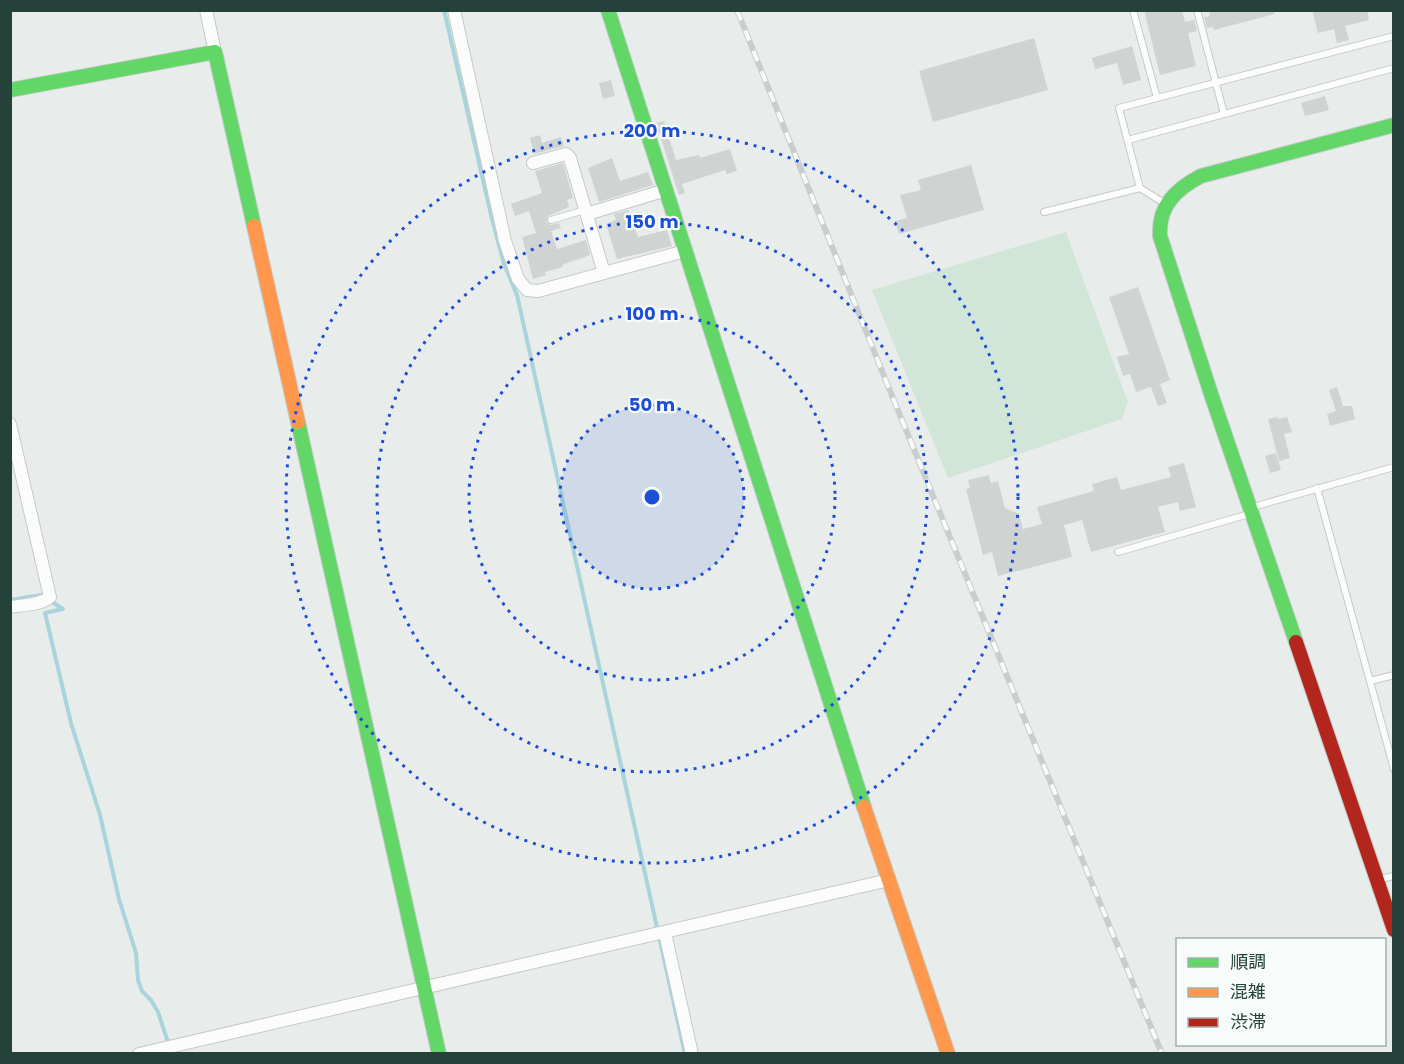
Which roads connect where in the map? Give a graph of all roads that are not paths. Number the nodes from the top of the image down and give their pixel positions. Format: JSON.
{"nodes":[{"id":1,"x":206,"y":10,"type":"edge"},
{"id":2,"x":454,"y":10,"type":"edge"},
{"id":3,"x":608,"y":10,"type":"edge"},
{"id":4,"x":1133,"y":10,"type":"edge"},
{"id":5,"x":1197,"y":10,"type":"edge"},
{"id":6,"x":1394,"y":36,"type":"edge"},
{"id":7,"x":215,"y":52,"type":"junction"},
{"id":8,"x":1394,"y":68,"type":"edge"},
{"id":9,"x":1216,"y":82,"type":"junction"},
{"id":10,"x":10,"y":90,"type":"edge"},
{"id":11,"x":1157,"y":98,"type":"junction"},
{"id":12,"x":1224,"y":114,"type":"junction"},
{"id":13,"x":1394,"y":125,"type":"edge"},
{"id":14,"x":1128,"y":140,"type":"junction"},
{"id":15,"x":533,"y":164,"type":"dead end"},
{"id":16,"x":1140,"y":188,"type":"junction"},
{"id":17,"x":666,"y":190,"type":"junction"},
{"id":18,"x":1165,"y":204,"type":"junction"},
{"id":19,"x":586,"y":212,"type":"junction"},
{"id":20,"x":1044,"y":212,"type":"dead end"},
{"id":21,"x":551,"y":220,"type":"dead end"},
{"id":22,"x":686,"y":251,"type":"junction"},
{"id":23,"x":604,"y":273,"type":"junction"},
{"id":24,"x":10,"y":424,"type":"edge"},
{"id":25,"x":1394,"y":467,"type":"edge"},
{"id":26,"x":1317,"y":488,"type":"junction"},
{"id":27,"x":1252,"y":510,"type":"junction"},
{"id":28,"x":1118,"y":552,"type":"dead end"},
{"id":29,"x":10,"y":607,"type":"edge"},
{"id":30,"x":1394,"y":675,"type":"edge"},
{"id":31,"x":1370,"y":681,"type":"junction"},
{"id":32,"x":1394,"y":769,"type":"edge"},
{"id":33,"x":1394,"y":876,"type":"edge"},
{"id":34,"x":889,"y":880,"type":"junction"},
{"id":35,"x":1377,"y":880,"type":"junction"},
{"id":36,"x":1394,"y":930,"type":"edge"},
{"id":37,"x":665,"y":933,"type":"junction"},
{"id":38,"x":424,"y":986,"type":"junction"},
{"id":39,"x":139,"y":1053,"type":"edge"},
{"id":40,"x":439,"y":1053,"type":"edge"},
{"id":41,"x":692,"y":1053,"type":"edge"},
{"id":42,"x":948,"y":1053,"type":"edge"}],
"edges":[{"from":1,"to":7,"type":"street"},
{"from":2,"to":23,"type":"street"},
{"from":3,"to":17,"type":"street"},
{"from":4,"to":11,"type":"lane"},
{"from":5,"to":9,"type":"lane"},
{"from":6,"to":9,"type":"lane"},
{"from":7,"to":10,"type":"street"},
{"from":7,"to":38,"type":"street"},
{"from":8,"to":12,"type":"lane"},
{"from":9,"to":11,"type":"lane"},
{"from":9,"to":12,"type":"lane"},
{"from":11,"to":14,"type":"lane"},
{"from":12,"to":14,"type":"lane"},
{"from":13,"to":18,"type":"street"},
{"from":14,"to":16,"type":"lane"},
{"from":15,"to":19,"type":"street"},
{"from":16,"to":18,"type":"lane"},
{"from":16,"to":20,"type":"lane"},
{"from":17,"to":19,"type":"street"},
{"from":17,"to":22,"type":"street"},
{"from":18,"to":27,"type":"street"},
{"from":19,"to":21,"type":"lane"},
{"from":19,"to":23,"type":"street"},
{"from":22,"to":23,"type":"street"},
{"from":22,"to":34,"type":"street"},
{"from":24,"to":29,"type":"street"},
{"from":25,"to":26,"type":"lane"},
{"from":26,"to":27,"type":"lane"},
{"from":26,"to":31,"type":"lane"},
{"from":27,"to":28,"type":"lane"},
{"from":27,"to":35,"type":"street"},
{"from":30,"to":31,"type":"lane"},
{"from":31,"to":32,"type":"lane"},
{"from":33,"to":35,"type":"lane"},
{"from":34,"to":37,"type":"street"},
{"from":34,"to":42,"type":"street"},
{"from":35,"to":36,"type":"street"},
{"from":37,"to":38,"type":"street"},
{"from":37,"to":41,"type":"street"},
{"from":38,"to":39,"type":"street"},
{"from":38,"to":40,"type":"street"}]}
